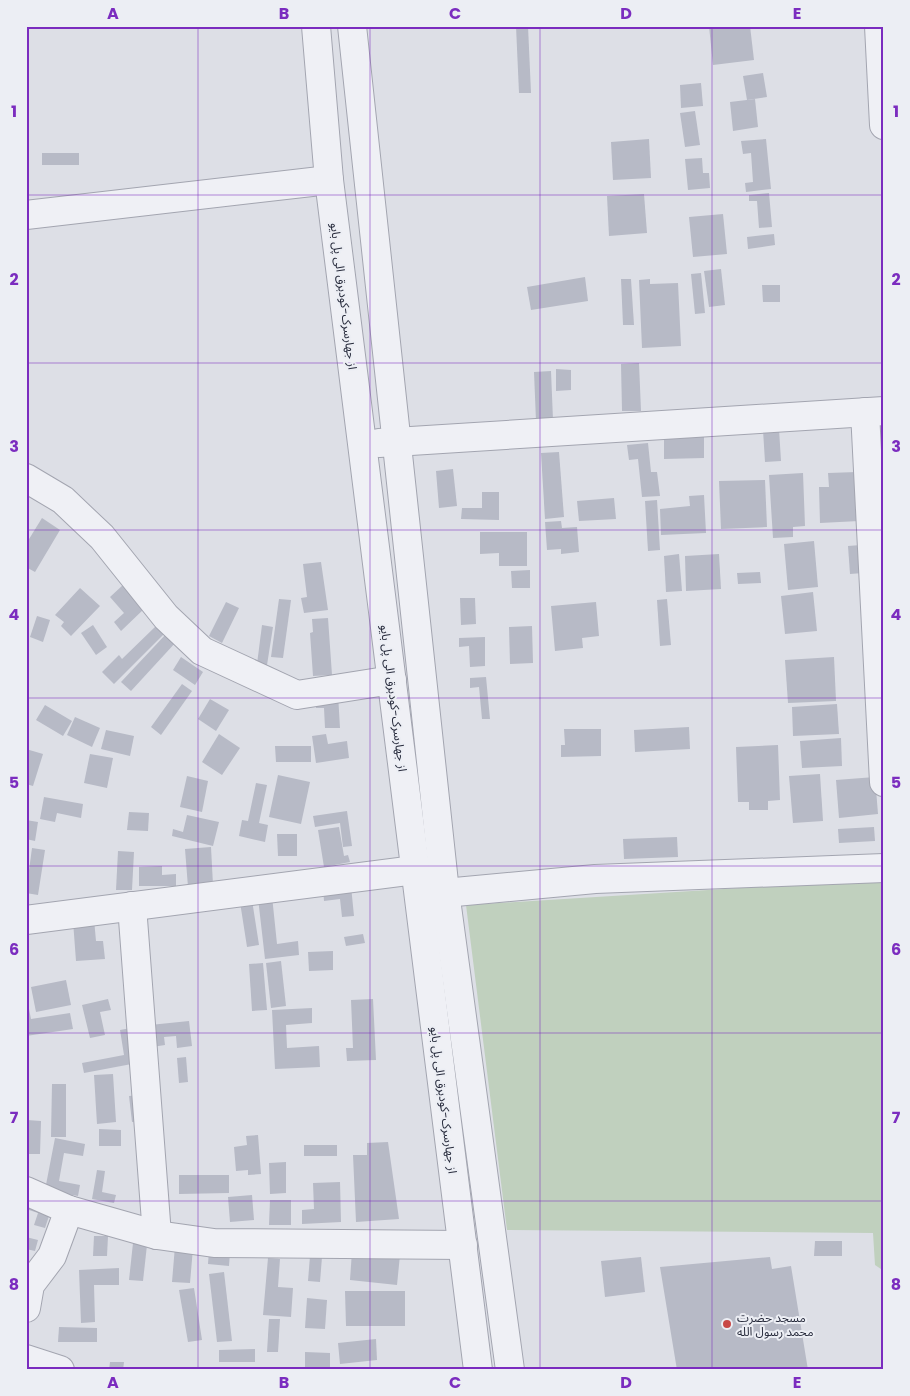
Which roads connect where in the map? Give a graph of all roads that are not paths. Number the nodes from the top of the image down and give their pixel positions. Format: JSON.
{"nodes":[{"id":1,"x":316,"y":26,"type":"edge"},
{"id":2,"x":352,"y":26,"type":"edge"},
{"id":3,"x":878,"y":26,"type":"edge"},
{"id":4,"x":884,"y":125,"type":"edge"},
{"id":5,"x":329,"y":180,"type":"junction"},
{"id":6,"x":26,"y":215,"type":"edge"},
{"id":7,"x":874,"y":411,"type":"edge"},
{"id":8,"x":396,"y":442,"type":"junction"},
{"id":9,"x":362,"y":444,"type":"junction"},
{"id":10,"x":26,"y":478,"type":"edge"},
{"id":11,"x":392,"y":680,"type":"junction"},
{"id":12,"x":884,"y":782,"type":"edge"},
{"id":13,"x":884,"y":868,"type":"edge"},
{"id":14,"x":426,"y":886,"type":"junction"},
{"id":15,"x":132,"y":906,"type":"junction"},
{"id":16,"x":26,"y":920,"type":"edge"},
{"id":17,"x":26,"y":1191,"type":"edge"},
{"id":18,"x":69,"y":1210,"type":"junction"},
{"id":19,"x":157,"y":1235,"type":"junction"},
{"id":20,"x":463,"y":1245,"type":"junction"},
{"id":21,"x":26,"y":1308,"type":"edge"},
{"id":22,"x":26,"y":1359,"type":"edge"},
{"id":23,"x":60,"y":1370,"type":"edge"},
{"id":24,"x":478,"y":1370,"type":"edge"},
{"id":25,"x":510,"y":1370,"type":"edge"}],
"edges":[{"from":1,"to":5,"type":"street","name":"از جهارسرک-کودبرق الی پل بایو"},
{"from":2,"to":8,"type":"street","name":"از جهارسرک-کودبرق الی پل بایو"},
{"from":3,"to":4,"type":"street"},
{"from":5,"to":6,"type":"street"},
{"from":5,"to":9,"type":"street","name":"از جهارسرک-کودبرق الی پل بایو"},
{"from":7,"to":8,"type":"street"},
{"from":7,"to":12,"type":"street"},
{"from":8,"to":9,"type":"street"},
{"from":8,"to":14,"type":"street","name":"از جهارسرک-کودبرق الی پل بایو"},
{"from":9,"to":11,"type":"street","name":"از جهارسرک-کودبرق الی پل بایو"},
{"from":10,"to":11,"type":"street"},
{"from":11,"to":14,"type":"street","name":"از جهارسرک-کودبرق الی پل بایو"},
{"from":13,"to":14,"type":"street"},
{"from":14,"to":15,"type":"street"},
{"from":14,"to":20,"type":"street","name":"از جهارسرک-کودبرق الی پل بایو"},
{"from":14,"to":25,"type":"street","name":"از جهارسرک-کودبرق الی پل بایو"},
{"from":15,"to":16,"type":"street"},
{"from":15,"to":19,"type":"street"},
{"from":17,"to":18,"type":"street"},
{"from":18,"to":19,"type":"street"},
{"from":18,"to":21,"type":"street"},
{"from":19,"to":20,"type":"street"},
{"from":20,"to":24,"type":"street","name":"از جهارسرک-کودبرق الی پل بایو"},
{"from":22,"to":23,"type":"street"}]}
